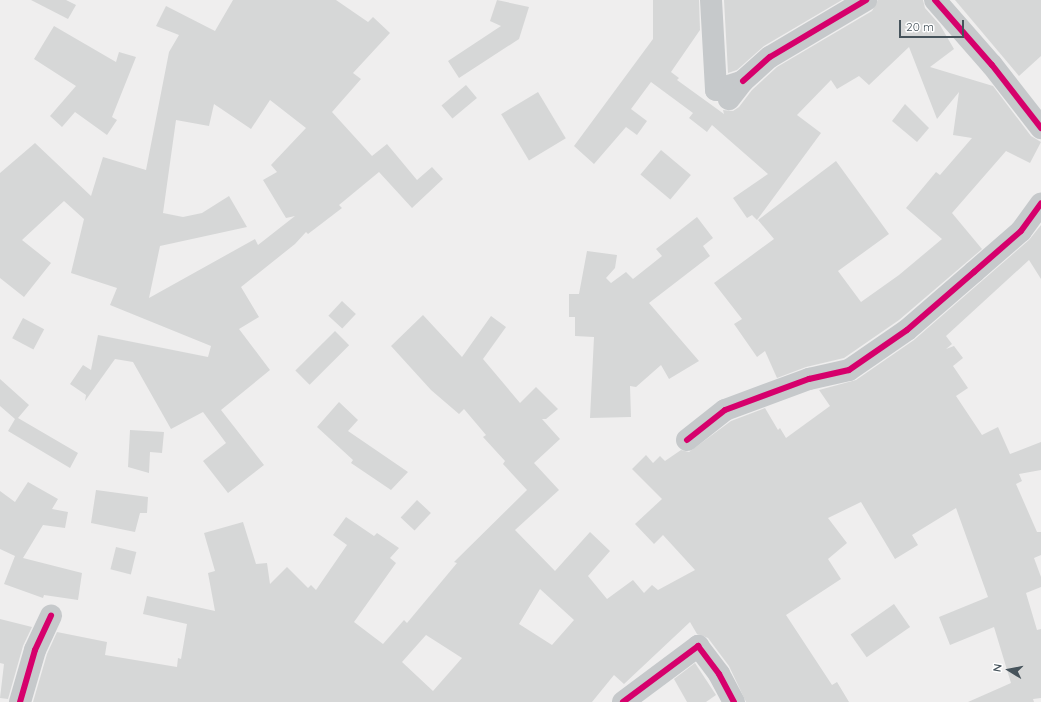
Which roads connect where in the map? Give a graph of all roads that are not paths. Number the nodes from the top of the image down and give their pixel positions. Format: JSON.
{"nodes":[{"id":1,"x":711,"y":0,"type":"edge"},
{"id":2,"x":866,"y":0,"type":"edge"},
{"id":3,"x":935,"y":0,"type":"edge"},
{"id":4,"x":743,"y":81,"type":"junction"},
{"id":5,"x":729,"y":99,"type":"dead end"},
{"id":6,"x":1041,"y":128,"type":"edge"},
{"id":7,"x":1041,"y":203,"type":"edge"},
{"id":8,"x":687,"y":440,"type":"dead end"},
{"id":9,"x":51,"y":616,"type":"dead end"},
{"id":10,"x":20,"y":702,"type":"edge"},
{"id":11,"x":623,"y":702,"type":"edge"},
{"id":12,"x":734,"y":702,"type":"edge"}],
"edges":[{"from":1,"to":4,"type":"street"},
{"from":2,"to":4,"type":"street"},
{"from":3,"to":6,"type":"street"},
{"from":4,"to":5,"type":"street"},
{"from":7,"to":8,"type":"street"},
{"from":9,"to":10,"type":"street"},
{"from":11,"to":12,"type":"street"}]}
